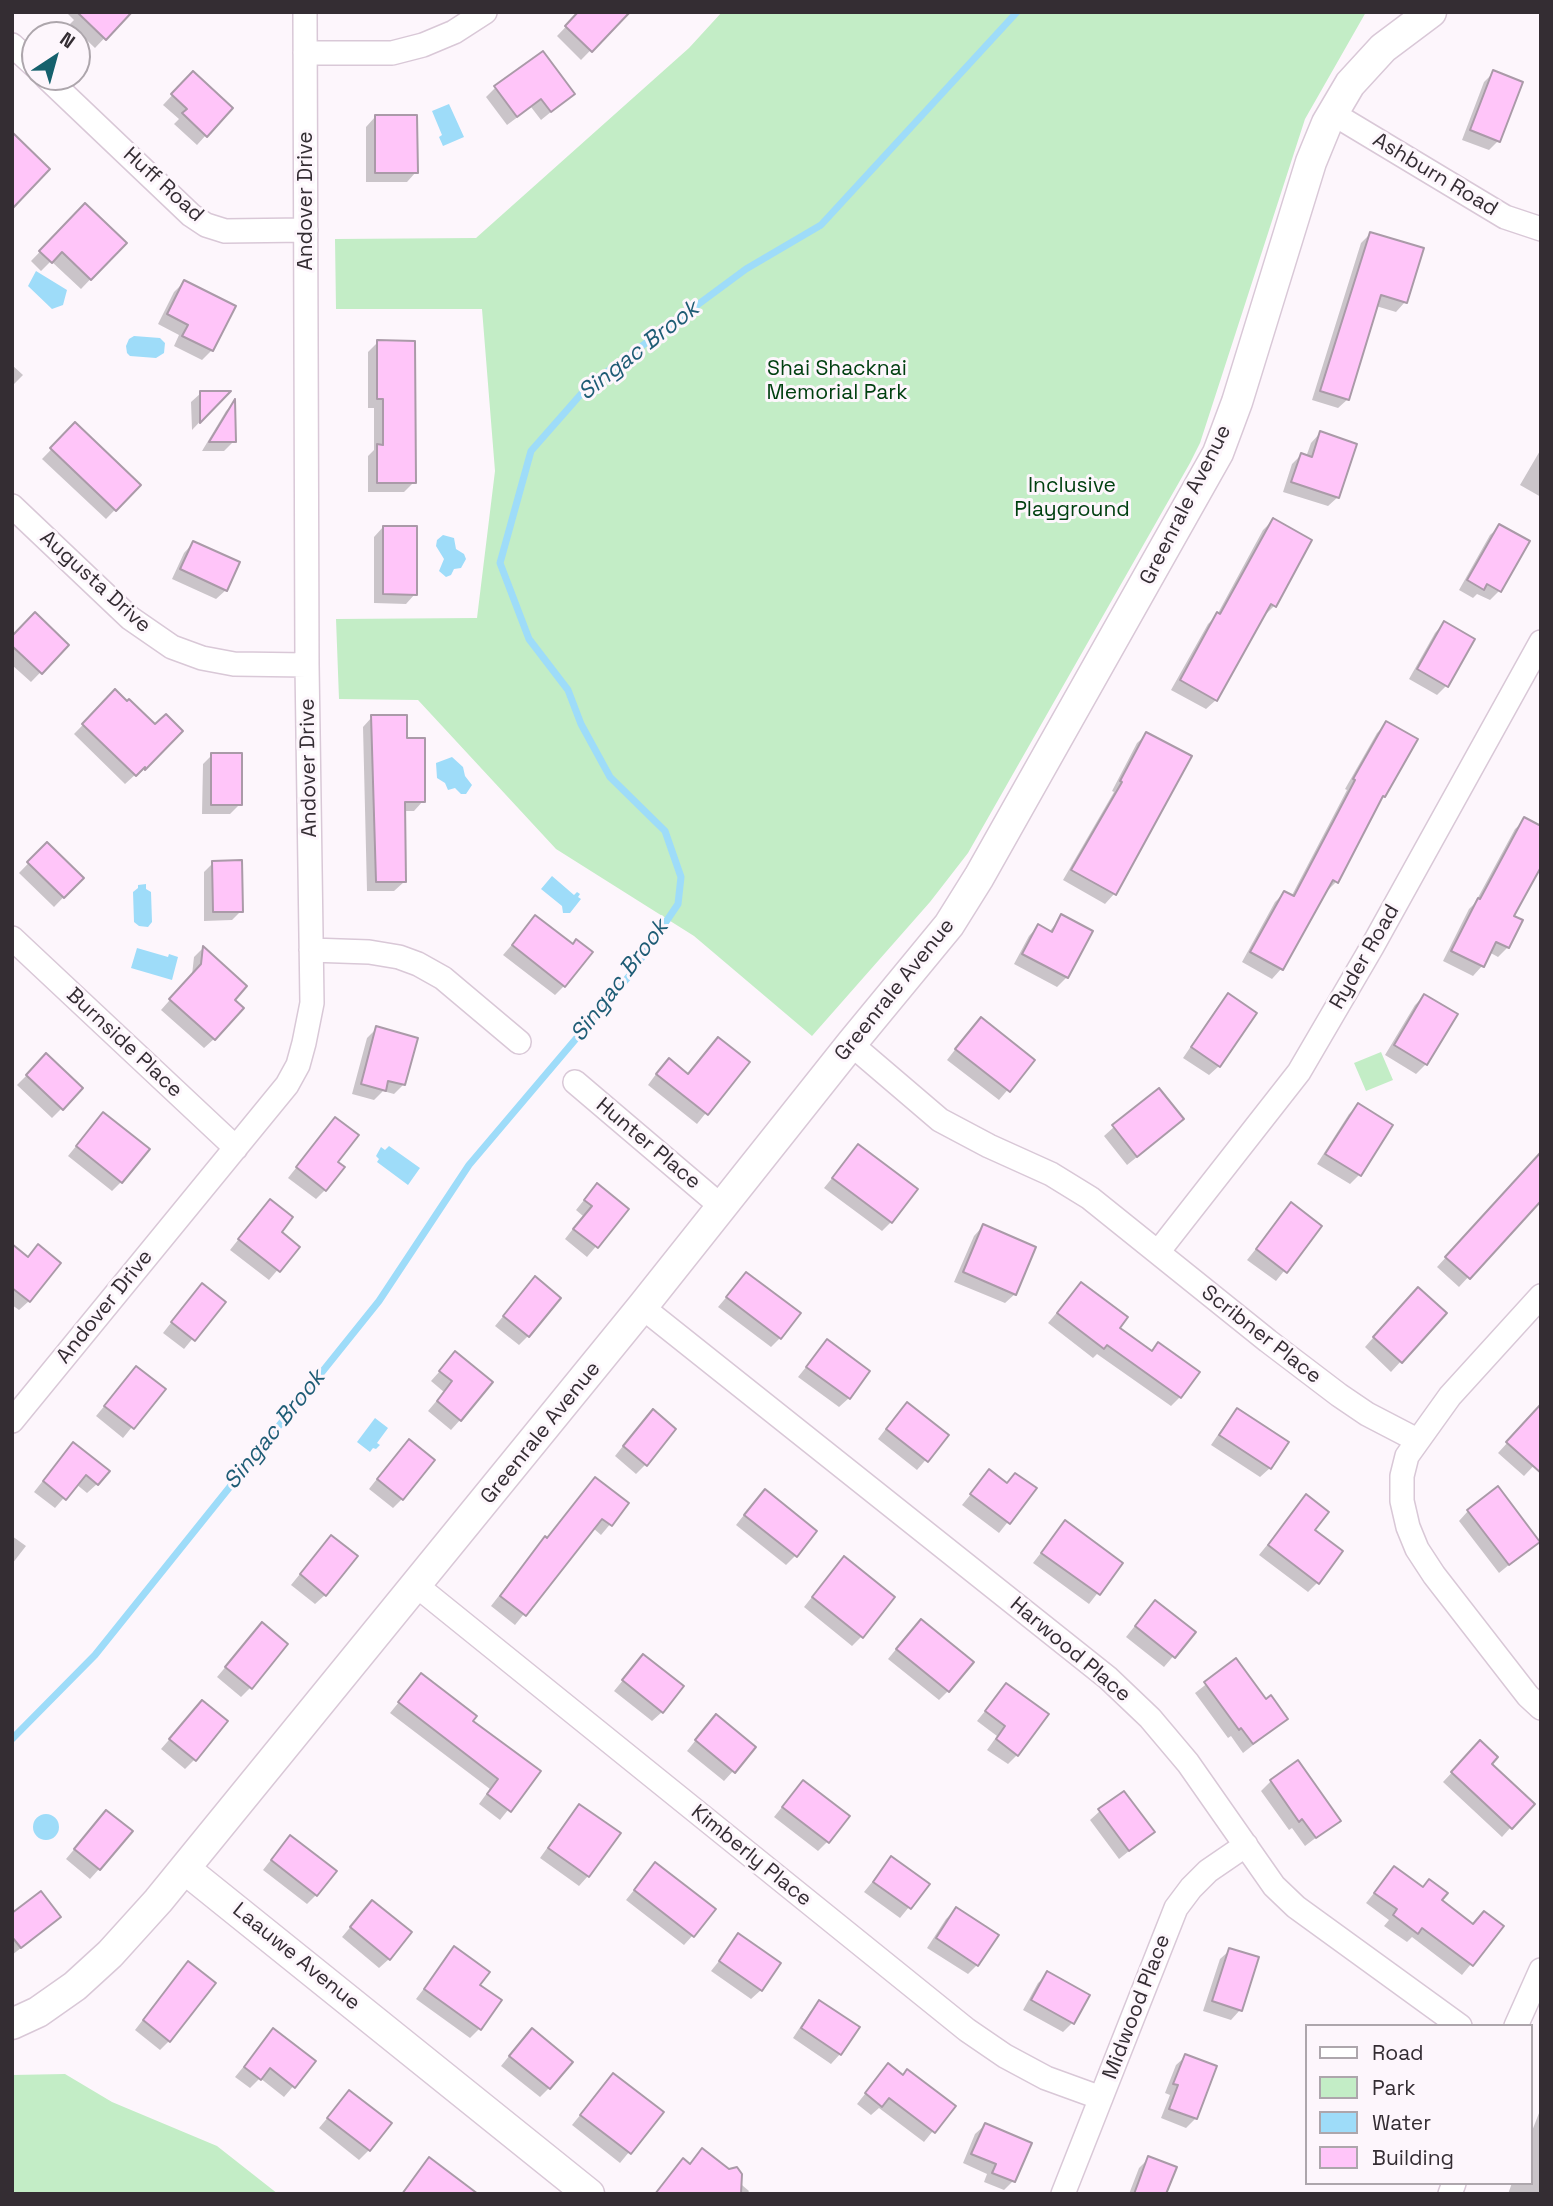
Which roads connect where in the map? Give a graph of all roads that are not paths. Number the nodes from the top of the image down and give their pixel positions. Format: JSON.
{"nodes":[{"id":1,"x":305,"y":12,"type":"edge"},
{"id":2,"x":485,"y":12,"type":"edge"},
{"id":3,"x":1431,"y":12,"type":"edge"},
{"id":4,"x":305,"y":53,"type":"junction"},
{"id":5,"x":61,"y":91,"type":"edge"},
{"id":6,"x":1332,"y":113,"type":"junction"},
{"id":7,"x":1541,"y":229,"type":"edge"},
{"id":8,"x":306,"y":230,"type":"junction"},
{"id":9,"x":12,"y":506,"type":"edge"},
{"id":10,"x":1541,"y":642,"type":"edge"},
{"id":11,"x":307,"y":665,"type":"junction"},
{"id":12,"x":12,"y":938,"type":"edge"},
{"id":13,"x":311,"y":950,"type":"junction"},
{"id":14,"x":519,"y":1042,"type":"dead end"},
{"id":15,"x":851,"y":1044,"type":"junction"},
{"id":16,"x":575,"y":1082,"type":"dead end"},
{"id":17,"x":236,"y":1148,"type":"junction"},
{"id":18,"x":722,"y":1207,"type":"junction"},
{"id":19,"x":1158,"y":1252,"type":"junction"},
{"id":20,"x":1541,"y":1296,"type":"edge"},
{"id":21,"x":642,"y":1307,"type":"junction"},
{"id":22,"x":12,"y":1421,"type":"edge"},
{"id":23,"x":1417,"y":1440,"type":"junction"},
{"id":24,"x":417,"y":1586,"type":"junction"},
{"id":25,"x":1541,"y":1708,"type":"edge"},
{"id":26,"x":1246,"y":1845,"type":"junction"},
{"id":27,"x":185,"y":1869,"type":"junction"},
{"id":28,"x":1541,"y":1970,"type":"edge"},
{"id":29,"x":12,"y":2024,"type":"edge"},
{"id":30,"x":1458,"y":2024,"type":"edge"},
{"id":31,"x":1518,"y":2024,"type":"edge"},
{"id":32,"x":1101,"y":2098,"type":"junction"},
{"id":33,"x":589,"y":2194,"type":"edge"},
{"id":34,"x":1063,"y":2194,"type":"edge"}],
"edges":[{"from":1,"to":4,"type":"street","name":"Andover Drive"},
{"from":2,"to":4,"type":"street"},
{"from":3,"to":6,"type":"street","name":"Greenrale Avenue"},
{"from":4,"to":8,"type":"street","name":"Andover Drive"},
{"from":5,"to":8,"type":"street","name":"Huff Road"},
{"from":6,"to":7,"type":"street","name":"Ashburn Road"},
{"from":6,"to":15,"type":"street","name":"Greenrale Avenue"},
{"from":8,"to":11,"type":"street","name":"Andover Drive"},
{"from":9,"to":11,"type":"street","name":"Augusta Drive"},
{"from":10,"to":19,"type":"street","name":"Ryder Road"},
{"from":11,"to":13,"type":"street","name":"Andover Drive"},
{"from":12,"to":17,"type":"street","name":"Burnside Place"},
{"from":13,"to":14,"type":"street"},
{"from":13,"to":17,"type":"street","name":"Andover Drive"},
{"from":15,"to":18,"type":"street","name":"Greenrale Avenue"},
{"from":15,"to":19,"type":"street","name":"Scribner Place"},
{"from":16,"to":18,"type":"street","name":"Hunter Place"},
{"from":17,"to":22,"type":"street","name":"Andover Drive"},
{"from":18,"to":21,"type":"street","name":"Greenrale Avenue"},
{"from":19,"to":23,"type":"street","name":"Scribner Place"},
{"from":20,"to":23,"type":"street"},
{"from":21,"to":24,"type":"street","name":"Greenrale Avenue"},
{"from":21,"to":26,"type":"street","name":"Harwood Place"},
{"from":23,"to":25,"type":"street"},
{"from":24,"to":27,"type":"street","name":"Greenrale Avenue"},
{"from":24,"to":32,"type":"street","name":"Kimberly Place"},
{"from":26,"to":30,"type":"street","name":"Harwood Place"},
{"from":26,"to":32,"type":"street","name":"Midwood Place"},
{"from":27,"to":29,"type":"street"},
{"from":27,"to":33,"type":"street","name":"Laauwe Avenue"},
{"from":28,"to":31,"type":"street"},
{"from":32,"to":34,"type":"street","name":"Midwood Place"}]}
